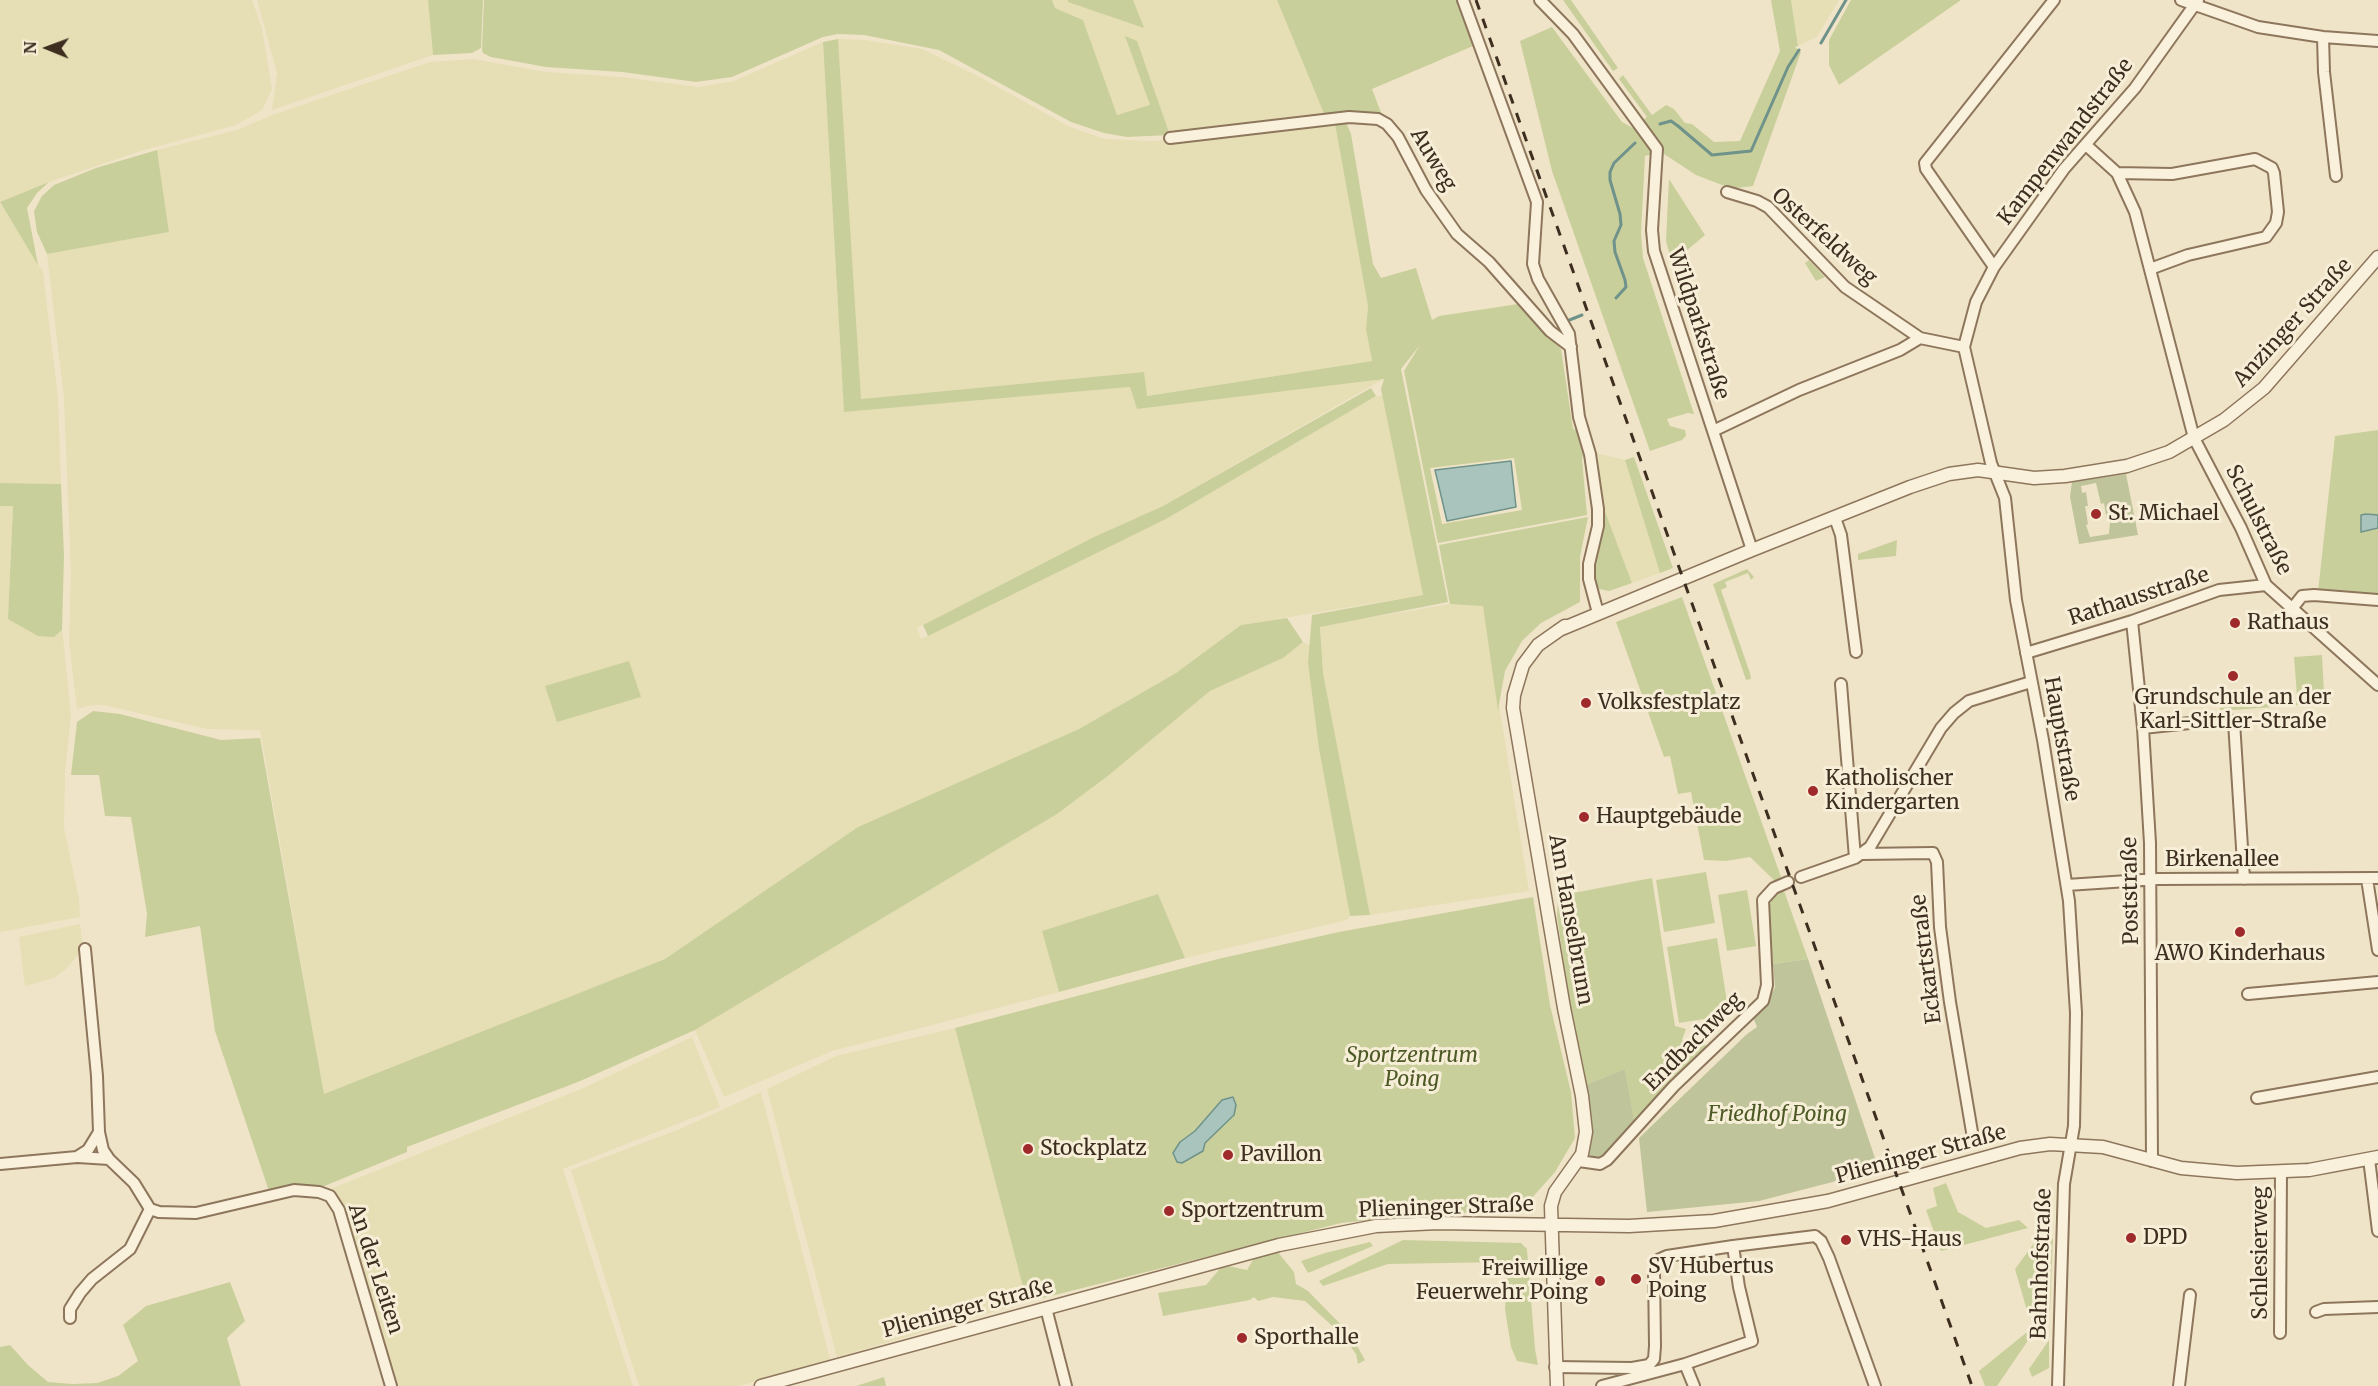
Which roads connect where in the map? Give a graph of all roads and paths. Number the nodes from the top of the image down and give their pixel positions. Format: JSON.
{"nodes":[{"id":1,"x":1463,"y":0,"type":"edge"},
{"id":2,"x":1540,"y":0,"type":"edge"},
{"id":3,"x":2054,"y":0,"type":"edge"},
{"id":4,"x":2181,"y":0,"type":"edge"},
{"id":5,"x":2196,"y":3,"type":"edge"},
{"id":6,"x":2323,"y":37,"type":"junction"},
{"id":7,"x":2378,"y":41,"type":"edge"},
{"id":8,"x":1170,"y":138,"type":"dead end"},
{"id":9,"x":2086,"y":145,"type":"junction"},
{"id":10,"x":2117,"y":173,"type":"junction"},
{"id":11,"x":2336,"y":176,"type":"dead end"},
{"id":12,"x":1727,"y":192,"type":"dead end"},
{"id":13,"x":2378,"y":257,"type":"edge"},
{"id":14,"x":1994,"y":267,"type":"junction"},
{"id":15,"x":2150,"y":269,"type":"junction"},
{"id":16,"x":1920,"y":338,"type":"junction"},
{"id":17,"x":1571,"y":347,"type":"junction"},
{"id":18,"x":1964,"y":347,"type":"junction"},
{"id":19,"x":1713,"y":431,"type":"junction"},
{"id":20,"x":2194,"y":438,"type":"junction"},
{"id":21,"x":1997,"y":473,"type":"junction"},
{"id":22,"x":1835,"y":518,"type":"junction"},
{"id":23,"x":1752,"y":550,"type":"junction"},
{"id":24,"x":2266,"y":585,"type":"junction"},
{"id":25,"x":2378,"y":600,"type":"edge"},
{"id":26,"x":2292,"y":610,"type":"junction"},
{"id":27,"x":1598,"y":613,"type":"junction"},
{"id":28,"x":2132,"y":621,"type":"junction"},
{"id":29,"x":1856,"y":652,"type":"dead end"},
{"id":30,"x":2026,"y":653,"type":"junction"},
{"id":31,"x":2031,"y":682,"type":"junction"},
{"id":32,"x":1841,"y":684,"type":"dead end"},
{"id":33,"x":2378,"y":685,"type":"edge"},
{"id":34,"x":2144,"y":728,"type":"junction"},
{"id":35,"x":1858,"y":856,"type":"junction"},
{"id":36,"x":1801,"y":877,"type":"dead end"},
{"id":37,"x":2373,"y":878,"type":"edge"},
{"id":38,"x":2244,"y":879,"type":"junction"},
{"id":39,"x":2150,"y":880,"type":"junction"},
{"id":40,"x":1788,"y":882,"type":"dead end"},
{"id":41,"x":2067,"y":885,"type":"junction"},
{"id":42,"x":85,"y":949,"type":"dead end"},
{"id":43,"x":2378,"y":950,"type":"edge"},
{"id":44,"x":2378,"y":982,"type":"edge"},
{"id":45,"x":2248,"y":994,"type":"dead end"},
{"id":46,"x":2378,"y":1077,"type":"edge"},
{"id":47,"x":2258,"y":1098,"type":"dead end"},
{"id":48,"x":99,"y":1132,"type":"junction"},
{"id":49,"x":1972,"y":1132,"type":"dead end"},
{"id":50,"x":2071,"y":1143,"type":"junction"},
{"id":51,"x":78,"y":1157,"type":"junction"},
{"id":52,"x":2373,"y":1158,"type":"edge"},
{"id":53,"x":109,"y":1159,"type":"junction"},
{"id":54,"x":1579,"y":1161,"type":"junction"},
{"id":55,"x":2152,"y":1161,"type":"junction"},
{"id":56,"x":0,"y":1164,"type":"edge"},
{"id":57,"x":2281,"y":1173,"type":"junction"},
{"id":58,"x":150,"y":1209,"type":"junction"},
{"id":59,"x":1551,"y":1225,"type":"junction"},
{"id":60,"x":2378,"y":1230,"type":"edge"},
{"id":61,"x":1733,"y":1246,"type":"junction"},
{"id":62,"x":2190,"y":1295,"type":"dead end"},
{"id":63,"x":2378,"y":1307,"type":"edge"},
{"id":64,"x":1046,"y":1308,"type":"junction"},
{"id":65,"x":2316,"y":1311,"type":"dead end"},
{"id":66,"x":70,"y":1318,"type":"dead end"},
{"id":67,"x":2280,"y":1333,"type":"dead end"},
{"id":68,"x":1685,"y":1364,"type":"junction"},
{"id":69,"x":1555,"y":1367,"type":"junction"},
{"id":70,"x":1629,"y":1378,"type":"edge"},
{"id":71,"x":1064,"y":1385,"type":"edge"},
{"id":72,"x":391,"y":1386,"type":"edge"},
{"id":73,"x":761,"y":1386,"type":"edge"},
{"id":74,"x":1557,"y":1386,"type":"edge"},
{"id":75,"x":1602,"y":1386,"type":"edge"},
{"id":76,"x":1694,"y":1386,"type":"edge"},
{"id":77,"x":1875,"y":1386,"type":"edge"},
{"id":78,"x":2058,"y":1386,"type":"edge"},
{"id":79,"x":2179,"y":1386,"type":"edge"}],
"edges":[{"from":1,"to":17,"type":"street"},
{"from":2,"to":19,"type":"street","name":"Wildparkstraße"},
{"from":3,"to":14,"type":"street"},
{"from":4,"to":5,"type":"street"},
{"from":5,"to":6,"type":"street"},
{"from":5,"to":9,"type":"street","name":"Kampenwandstraße"},
{"from":6,"to":7,"type":"street"},
{"from":6,"to":11,"type":"street"},
{"from":8,"to":17,"type":"street","name":"Auweg"},
{"from":9,"to":10,"type":"street"},
{"from":9,"to":14,"type":"street","name":"Kampenwandstraße"},
{"from":10,"to":15,"type":"street","name":"Schulstraße"},
{"from":10,"to":15,"type":"street"},
{"from":12,"to":16,"type":"street","name":"Osterfeldweg"},
{"from":13,"to":20,"type":"street","name":"Anzinger Straße"},
{"from":14,"to":18,"type":"street","name":"Kampenwandstraße"},
{"from":15,"to":20,"type":"street","name":"Schulstraße"},
{"from":16,"to":18,"type":"street"},
{"from":16,"to":19,"type":"street"},
{"from":17,"to":27,"type":"street"},
{"from":18,"to":21,"type":"street","name":"Hauptstraße"},
{"from":19,"to":23,"type":"street","name":"Wildparkstraße"},
{"from":20,"to":21,"type":"street","name":"Anzinger Straße"},
{"from":20,"to":24,"type":"street","name":"Schulstraße"},
{"from":21,"to":22,"type":"street","name":"Am Hanselbrunn"},
{"from":21,"to":30,"type":"street","name":"Hauptstraße"},
{"from":22,"to":23,"type":"street","name":"Am Hanselbrunn"},
{"from":22,"to":29,"type":"street"},
{"from":23,"to":27,"type":"street","name":"Am Hanselbrunn"},
{"from":24,"to":26,"type":"street","name":"Schulstraße"},
{"from":24,"to":28,"type":"street","name":"Rathausstraße"},
{"from":25,"to":26,"type":"street"},
{"from":26,"to":33,"type":"street","name":"Schulstraße"},
{"from":27,"to":54,"type":"street","name":"Am Hanselbrunn"},
{"from":28,"to":30,"type":"street","name":"Rathausstraße"},
{"from":28,"to":34,"type":"street","name":"Poststraße"},
{"from":30,"to":31,"type":"street","name":"Hauptstraße"},
{"from":31,"to":35,"type":"street"},
{"from":31,"to":41,"type":"street","name":"Hauptstraße"},
{"from":32,"to":35,"type":"street"},
{"from":34,"to":38,"type":"street"},
{"from":34,"to":39,"type":"street","name":"Poststraße"},
{"from":35,"to":36,"type":"street"},
{"from":35,"to":49,"type":"street","name":"Eckartstraße"},
{"from":37,"to":38,"type":"street","name":"Birkenallee"},
{"from":37,"to":43,"type":"street"},
{"from":38,"to":39,"type":"street","name":"Birkenallee"},
{"from":39,"to":41,"type":"street","name":"Birkenallee"},
{"from":39,"to":55,"type":"street","name":"Poststraße"},
{"from":40,"to":54,"type":"street","name":"Endbachweg"},
{"from":41,"to":50,"type":"street","name":"Hauptstraße"},
{"from":42,"to":48,"type":"street"},
{"from":44,"to":45,"type":"street"},
{"from":46,"to":47,"type":"street"},
{"from":48,"to":51,"type":"street"},
{"from":48,"to":53,"type":"street"},
{"from":50,"to":55,"type":"street","name":"Plieninger Straße"},
{"from":50,"to":59,"type":"street","name":"Plieninger Straße"},
{"from":50,"to":78,"type":"street","name":"Bahnhofstraße"},
{"from":51,"to":53,"type":"street"},
{"from":51,"to":56,"type":"street"},
{"from":52,"to":57,"type":"street","name":"Plieninger Straße"},
{"from":52,"to":60,"type":"street"},
{"from":53,"to":58,"type":"street"},
{"from":54,"to":59,"type":"street","name":"Am Hanselbrunn"},
{"from":55,"to":57,"type":"street","name":"Plieninger Straße"},
{"from":57,"to":67,"type":"street","name":"Schlesierweg"},
{"from":58,"to":66,"type":"street"},
{"from":58,"to":72,"type":"street","name":"An der Leiten"},
{"from":59,"to":64,"type":"street","name":"Plieninger Straße"},
{"from":59,"to":69,"type":"street","name":"Am Hanselbrunn"},
{"from":61,"to":68,"type":"street"},
{"from":61,"to":70,"type":"street"},
{"from":61,"to":77,"type":"street"},
{"from":62,"to":79,"type":"street"},
{"from":63,"to":65,"type":"street"},
{"from":64,"to":71,"type":"street"},
{"from":64,"to":73,"type":"street","name":"Plieninger Straße"},
{"from":68,"to":70,"type":"street"},
{"from":68,"to":76,"type":"street"},
{"from":69,"to":70,"type":"street"},
{"from":69,"to":74,"type":"street","name":"Am Hanselbrunn"},
{"from":70,"to":75,"type":"street"}]}
